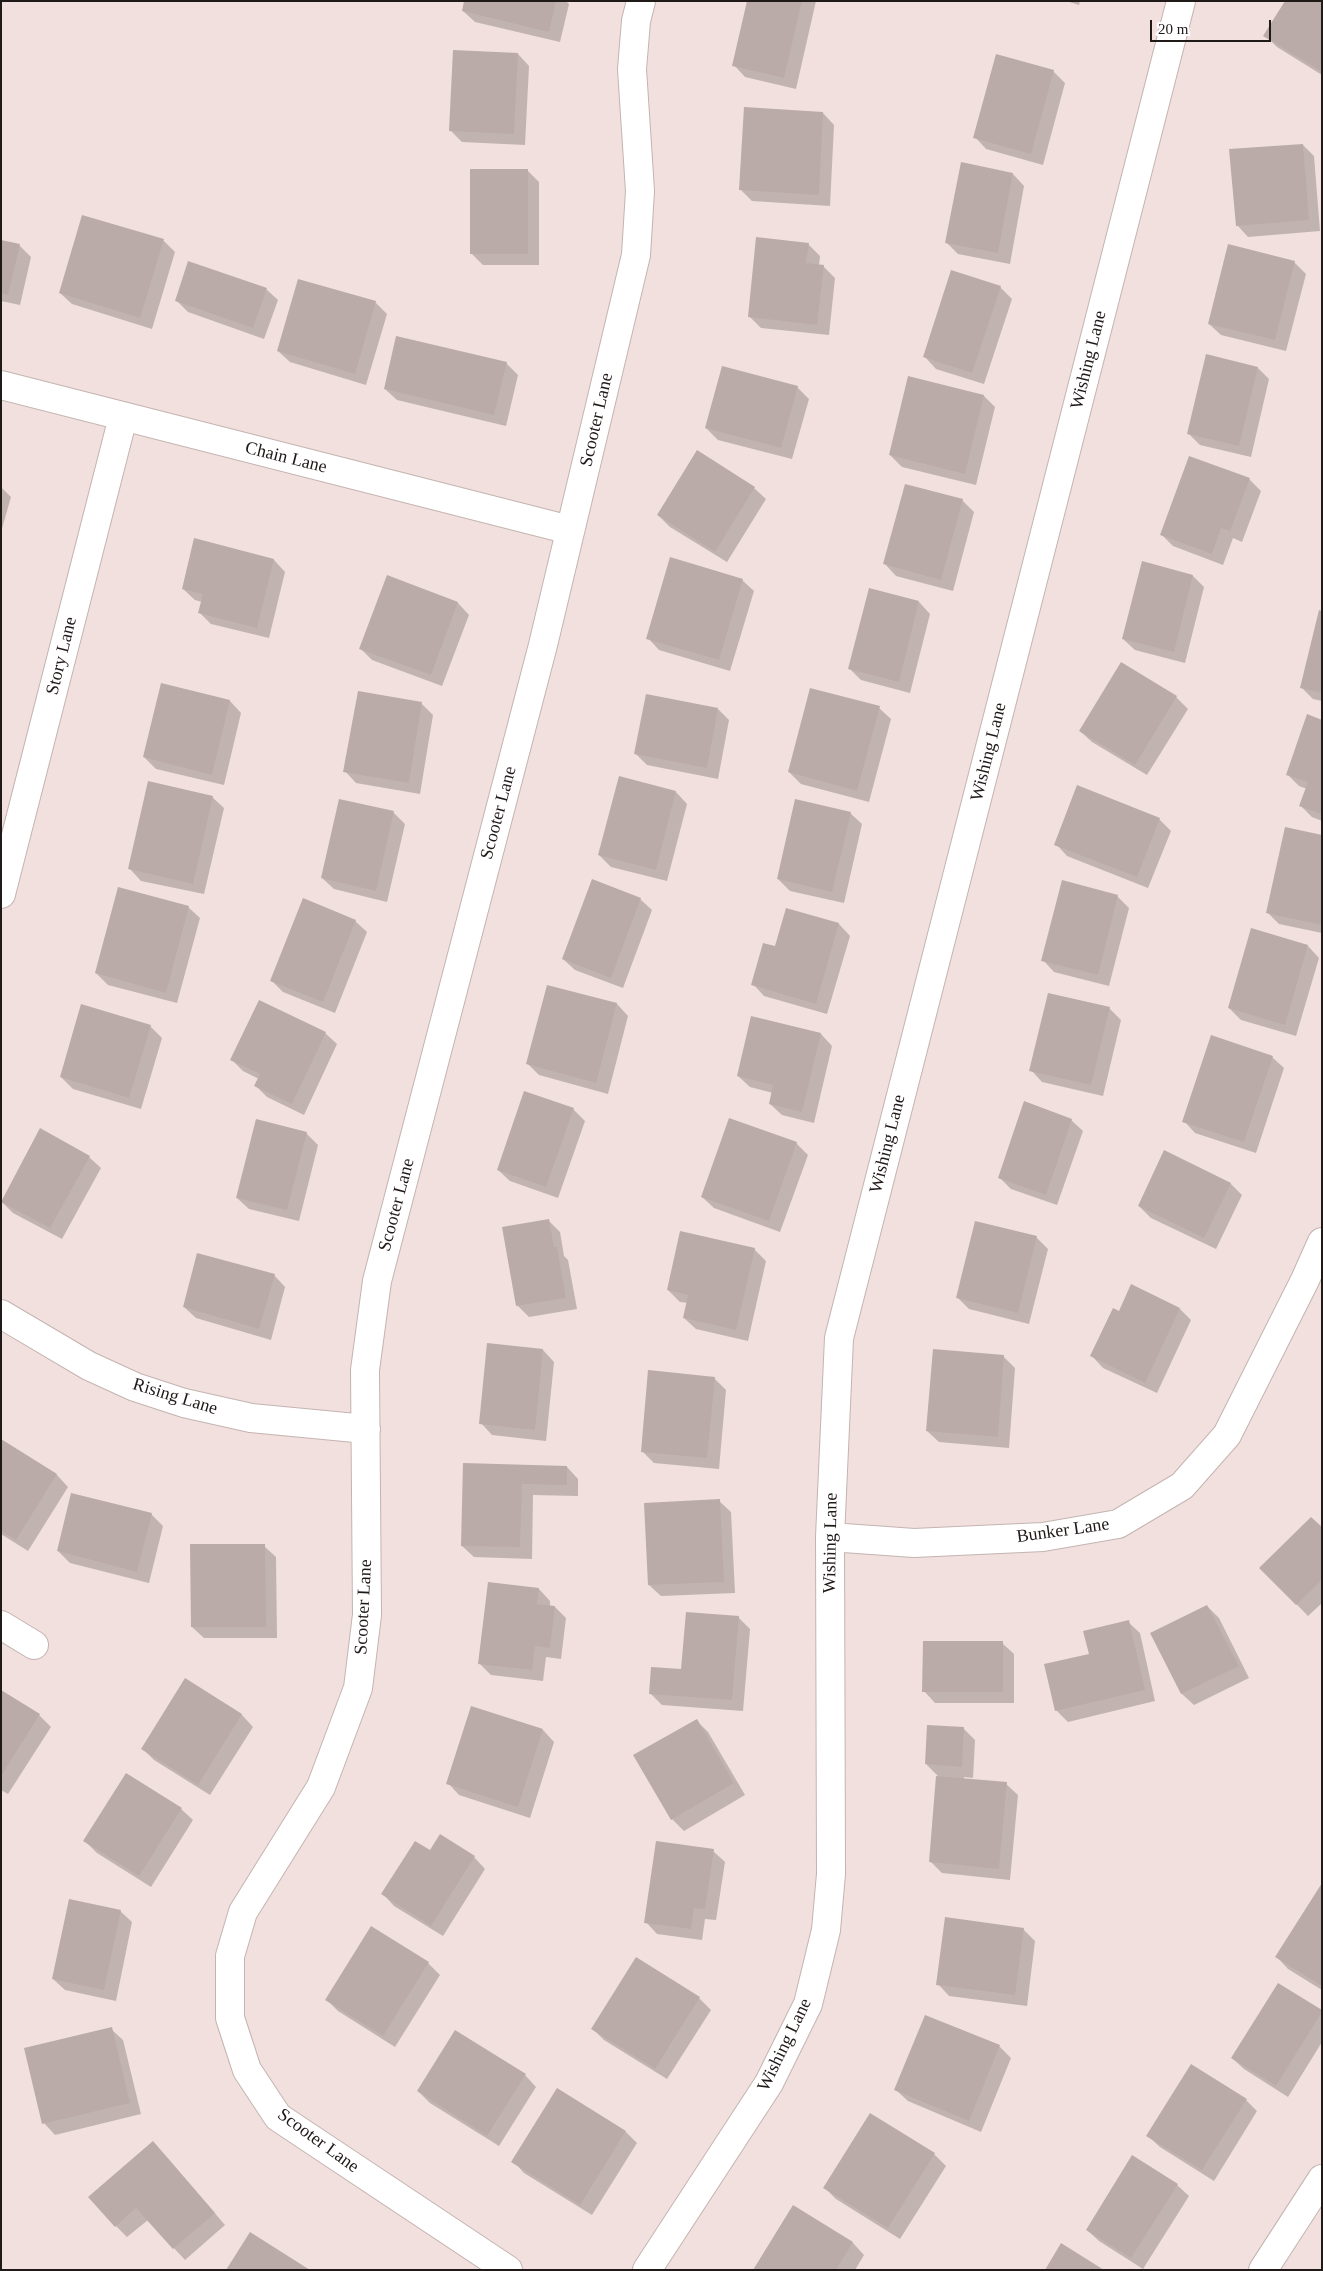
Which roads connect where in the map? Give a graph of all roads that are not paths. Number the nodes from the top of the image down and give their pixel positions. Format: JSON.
{"nodes":[{"id":1,"x":641,"y":1,"type":"edge"},
{"id":2,"x":1181,"y":1,"type":"edge"},
{"id":3,"x":1,"y":385,"type":"edge"},
{"id":4,"x":124,"y":417,"type":"junction"},
{"id":5,"x":570,"y":530,"type":"junction"},
{"id":6,"x":1,"y":894,"type":"edge"},
{"id":7,"x":1322,"y":1242,"type":"edge"},
{"id":8,"x":1,"y":1314,"type":"edge"},
{"id":9,"x":366,"y":1429,"type":"junction"},
{"id":10,"x":830,"y":1537,"type":"junction"},
{"id":11,"x":1,"y":1625,"type":"edge"},
{"id":12,"x":34,"y":1645,"type":"dead end"},
{"id":13,"x":1322,"y":2179,"type":"edge"},
{"id":14,"x":508,"y":2270,"type":"edge"},
{"id":15,"x":647,"y":2270,"type":"edge"},
{"id":16,"x":1263,"y":2270,"type":"edge"}],
"edges":[{"from":1,"to":5,"type":"street","name":"Scooter Lane"},
{"from":2,"to":10,"type":"street","name":"Wishing Lane"},
{"from":3,"to":4,"type":"street","name":"Chain Lane"},
{"from":4,"to":5,"type":"street","name":"Chain Lane"},
{"from":4,"to":6,"type":"street","name":"Story Lane"},
{"from":5,"to":9,"type":"street","name":"Scooter Lane"},
{"from":7,"to":10,"type":"street","name":"Bunker Lane"},
{"from":8,"to":9,"type":"street","name":"Rising Lane"},
{"from":9,"to":14,"type":"street","name":"Scooter Lane"},
{"from":10,"to":15,"type":"street","name":"Wishing Lane"},
{"from":11,"to":12,"type":"street"},
{"from":13,"to":16,"type":"street"}]}
